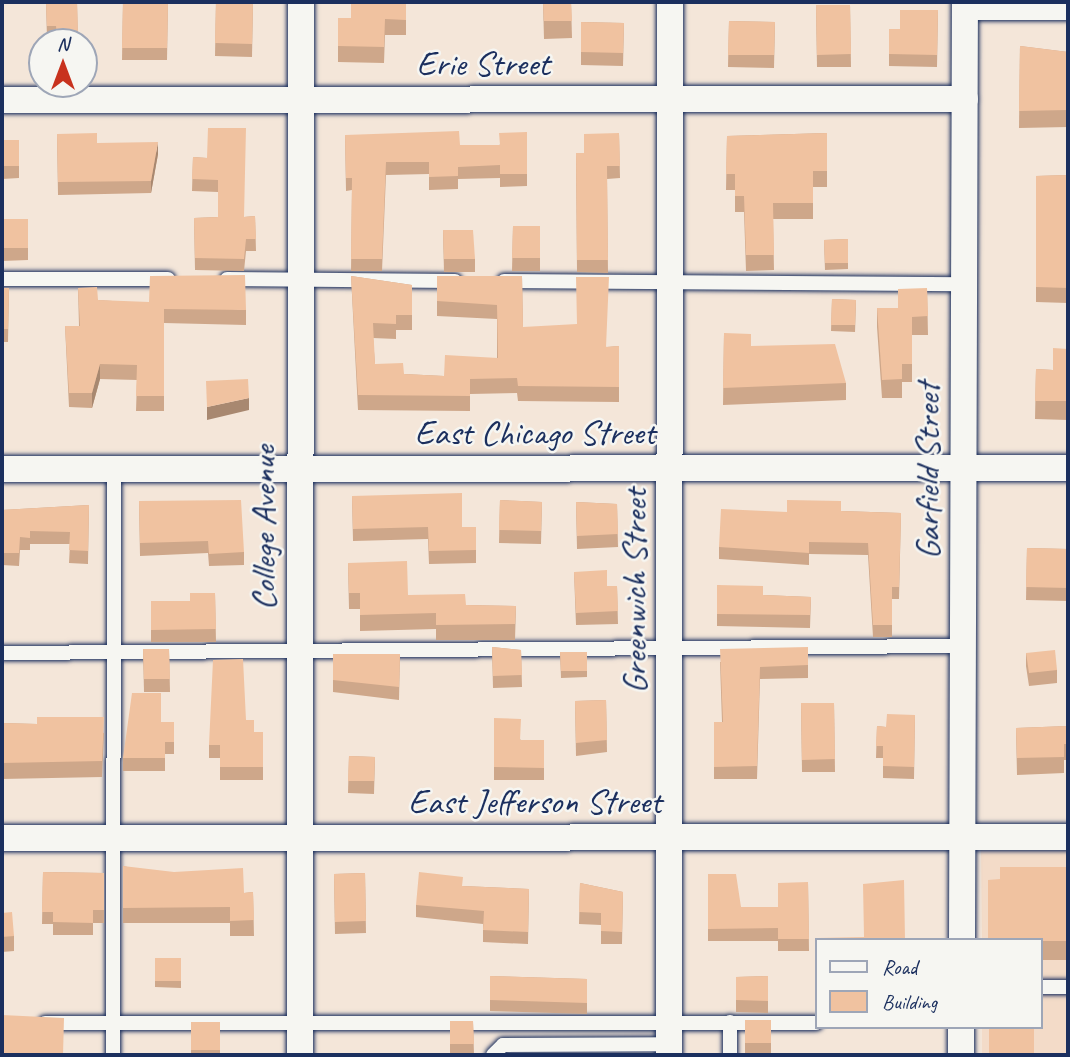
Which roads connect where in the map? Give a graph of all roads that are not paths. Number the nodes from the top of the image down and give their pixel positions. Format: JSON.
{"nodes":[{"id":1,"x":301,"y":2,"type":"edge"},
{"id":2,"x":670,"y":2,"type":"edge"},
{"id":3,"x":965,"y":4,"type":"edge"},
{"id":4,"x":1068,"y":7,"type":"edge"},
{"id":5,"x":302,"y":99,"type":"junction"},
{"id":6,"x":670,"y":99,"type":"junction"},
{"id":7,"x":965,"y":99,"type":"junction"},
{"id":8,"x":2,"y":100,"type":"edge"},
{"id":9,"x":2,"y":279,"type":"edge"},
{"id":10,"x":182,"y":279,"type":"edge"},
{"id":11,"x":209,"y":279,"type":"edge"},
{"id":12,"x":299,"y":279,"type":"junction"},
{"id":13,"x":670,"y":282,"type":"junction"},
{"id":14,"x":964,"y":284,"type":"junction"},
{"id":15,"x":114,"y":468,"type":"junction"},
{"id":16,"x":300,"y":468,"type":"junction"},
{"id":17,"x":670,"y":468,"type":"junction"},
{"id":18,"x":963,"y":468,"type":"junction"},
{"id":19,"x":1068,"y":468,"type":"edge"},
{"id":20,"x":2,"y":469,"type":"edge"},
{"id":21,"x":963,"y":646,"type":"junction"},
{"id":22,"x":670,"y":648,"type":"junction"},
{"id":23,"x":298,"y":649,"type":"junction"},
{"id":24,"x":114,"y":652,"type":"junction"},
{"id":25,"x":2,"y":653,"type":"edge"},
{"id":26,"x":670,"y":836,"type":"junction"},
{"id":27,"x":962,"y":836,"type":"junction"},
{"id":28,"x":298,"y":837,"type":"junction"},
{"id":29,"x":1068,"y":837,"type":"edge"},
{"id":30,"x":2,"y":838,"type":"edge"},
{"id":31,"x":113,"y":838,"type":"junction"},
{"id":32,"x":962,"y":938,"type":"edge"},
{"id":33,"x":1042,"y":987,"type":"edge"},
{"id":34,"x":1068,"y":987,"type":"edge"},
{"id":35,"x":113,"y":1022,"type":"junction"},
{"id":36,"x":730,"y":1022,"type":"junction"},
{"id":37,"x":814,"y":1023,"type":"edge"},
{"id":38,"x":29,"y":1024,"type":"edge"},
{"id":39,"x":300,"y":1024,"type":"junction"},
{"id":40,"x":961,"y":1029,"type":"edge"},
{"id":41,"x":669,"y":1040,"type":"edge"},
{"id":42,"x":113,"y":1055,"type":"edge"},
{"id":43,"x":300,"y":1055,"type":"edge"},
{"id":44,"x":493,"y":1055,"type":"edge"},
{"id":45,"x":730,"y":1055,"type":"edge"},
{"id":46,"x":961,"y":1055,"type":"edge"}],
"edges":[{"from":1,"to":5,"type":"street","name":"College Avenue"},
{"from":2,"to":6,"type":"street","name":"Greenwich Street"},
{"from":3,"to":4,"type":"street"},
{"from":3,"to":7,"type":"street","name":"Garfield Street"},
{"from":5,"to":6,"type":"street","name":"Erie Street"},
{"from":5,"to":8,"type":"street","name":"Erie Street"},
{"from":5,"to":12,"type":"street","name":"College Avenue"},
{"from":6,"to":7,"type":"street","name":"Erie Street"},
{"from":6,"to":13,"type":"street","name":"Greenwich Street"},
{"from":7,"to":14,"type":"street","name":"Garfield Street"},
{"from":9,"to":10,"type":"lane"},
{"from":11,"to":12,"type":"lane"},
{"from":12,"to":13,"type":"lane"},
{"from":12,"to":16,"type":"street","name":"College Avenue"},
{"from":13,"to":14,"type":"lane"},
{"from":13,"to":17,"type":"street","name":"Greenwich Street"},
{"from":14,"to":18,"type":"street","name":"Garfield Street"},
{"from":15,"to":16,"type":"street","name":"East Chicago Street"},
{"from":15,"to":20,"type":"street","name":"East Chicago Street"},
{"from":15,"to":24,"type":"lane"},
{"from":16,"to":17,"type":"street","name":"East Chicago Street"},
{"from":16,"to":23,"type":"street","name":"College Avenue"},
{"from":17,"to":18,"type":"street","name":"East Chicago Street"},
{"from":17,"to":22,"type":"street","name":"Greenwich Street"},
{"from":18,"to":19,"type":"street","name":"East Chicago Street"},
{"from":18,"to":21,"type":"street","name":"Garfield Street"},
{"from":21,"to":22,"type":"lane"},
{"from":21,"to":27,"type":"street","name":"Garfield Street"},
{"from":22,"to":23,"type":"lane"},
{"from":22,"to":26,"type":"street","name":"Greenwich Street"},
{"from":23,"to":24,"type":"lane"},
{"from":23,"to":28,"type":"street","name":"College Avenue"},
{"from":24,"to":25,"type":"lane"},
{"from":24,"to":31,"type":"lane"},
{"from":26,"to":27,"type":"street","name":"East Jefferson Street"},
{"from":26,"to":28,"type":"street","name":"East Jefferson Street"},
{"from":26,"to":41,"type":"street","name":"Greenwich Street"},
{"from":27,"to":29,"type":"street","name":"East Jefferson Street"},
{"from":27,"to":32,"type":"street","name":"Garfield Street"},
{"from":28,"to":31,"type":"street","name":"East Jefferson Street"},
{"from":28,"to":39,"type":"street","name":"College Avenue"},
{"from":30,"to":31,"type":"street","name":"East Jefferson Street"},
{"from":31,"to":35,"type":"lane"},
{"from":33,"to":34,"type":"lane"},
{"from":35,"to":38,"type":"lane"},
{"from":35,"to":39,"type":"lane"},
{"from":35,"to":42,"type":"lane"},
{"from":36,"to":37,"type":"lane"},
{"from":36,"to":41,"type":"lane"},
{"from":36,"to":45,"type":"lane"},
{"from":39,"to":41,"type":"lane"},
{"from":39,"to":43,"type":"street","name":"College Avenue"},
{"from":40,"to":46,"type":"street"},
{"from":41,"to":44,"type":"lane"}]}
